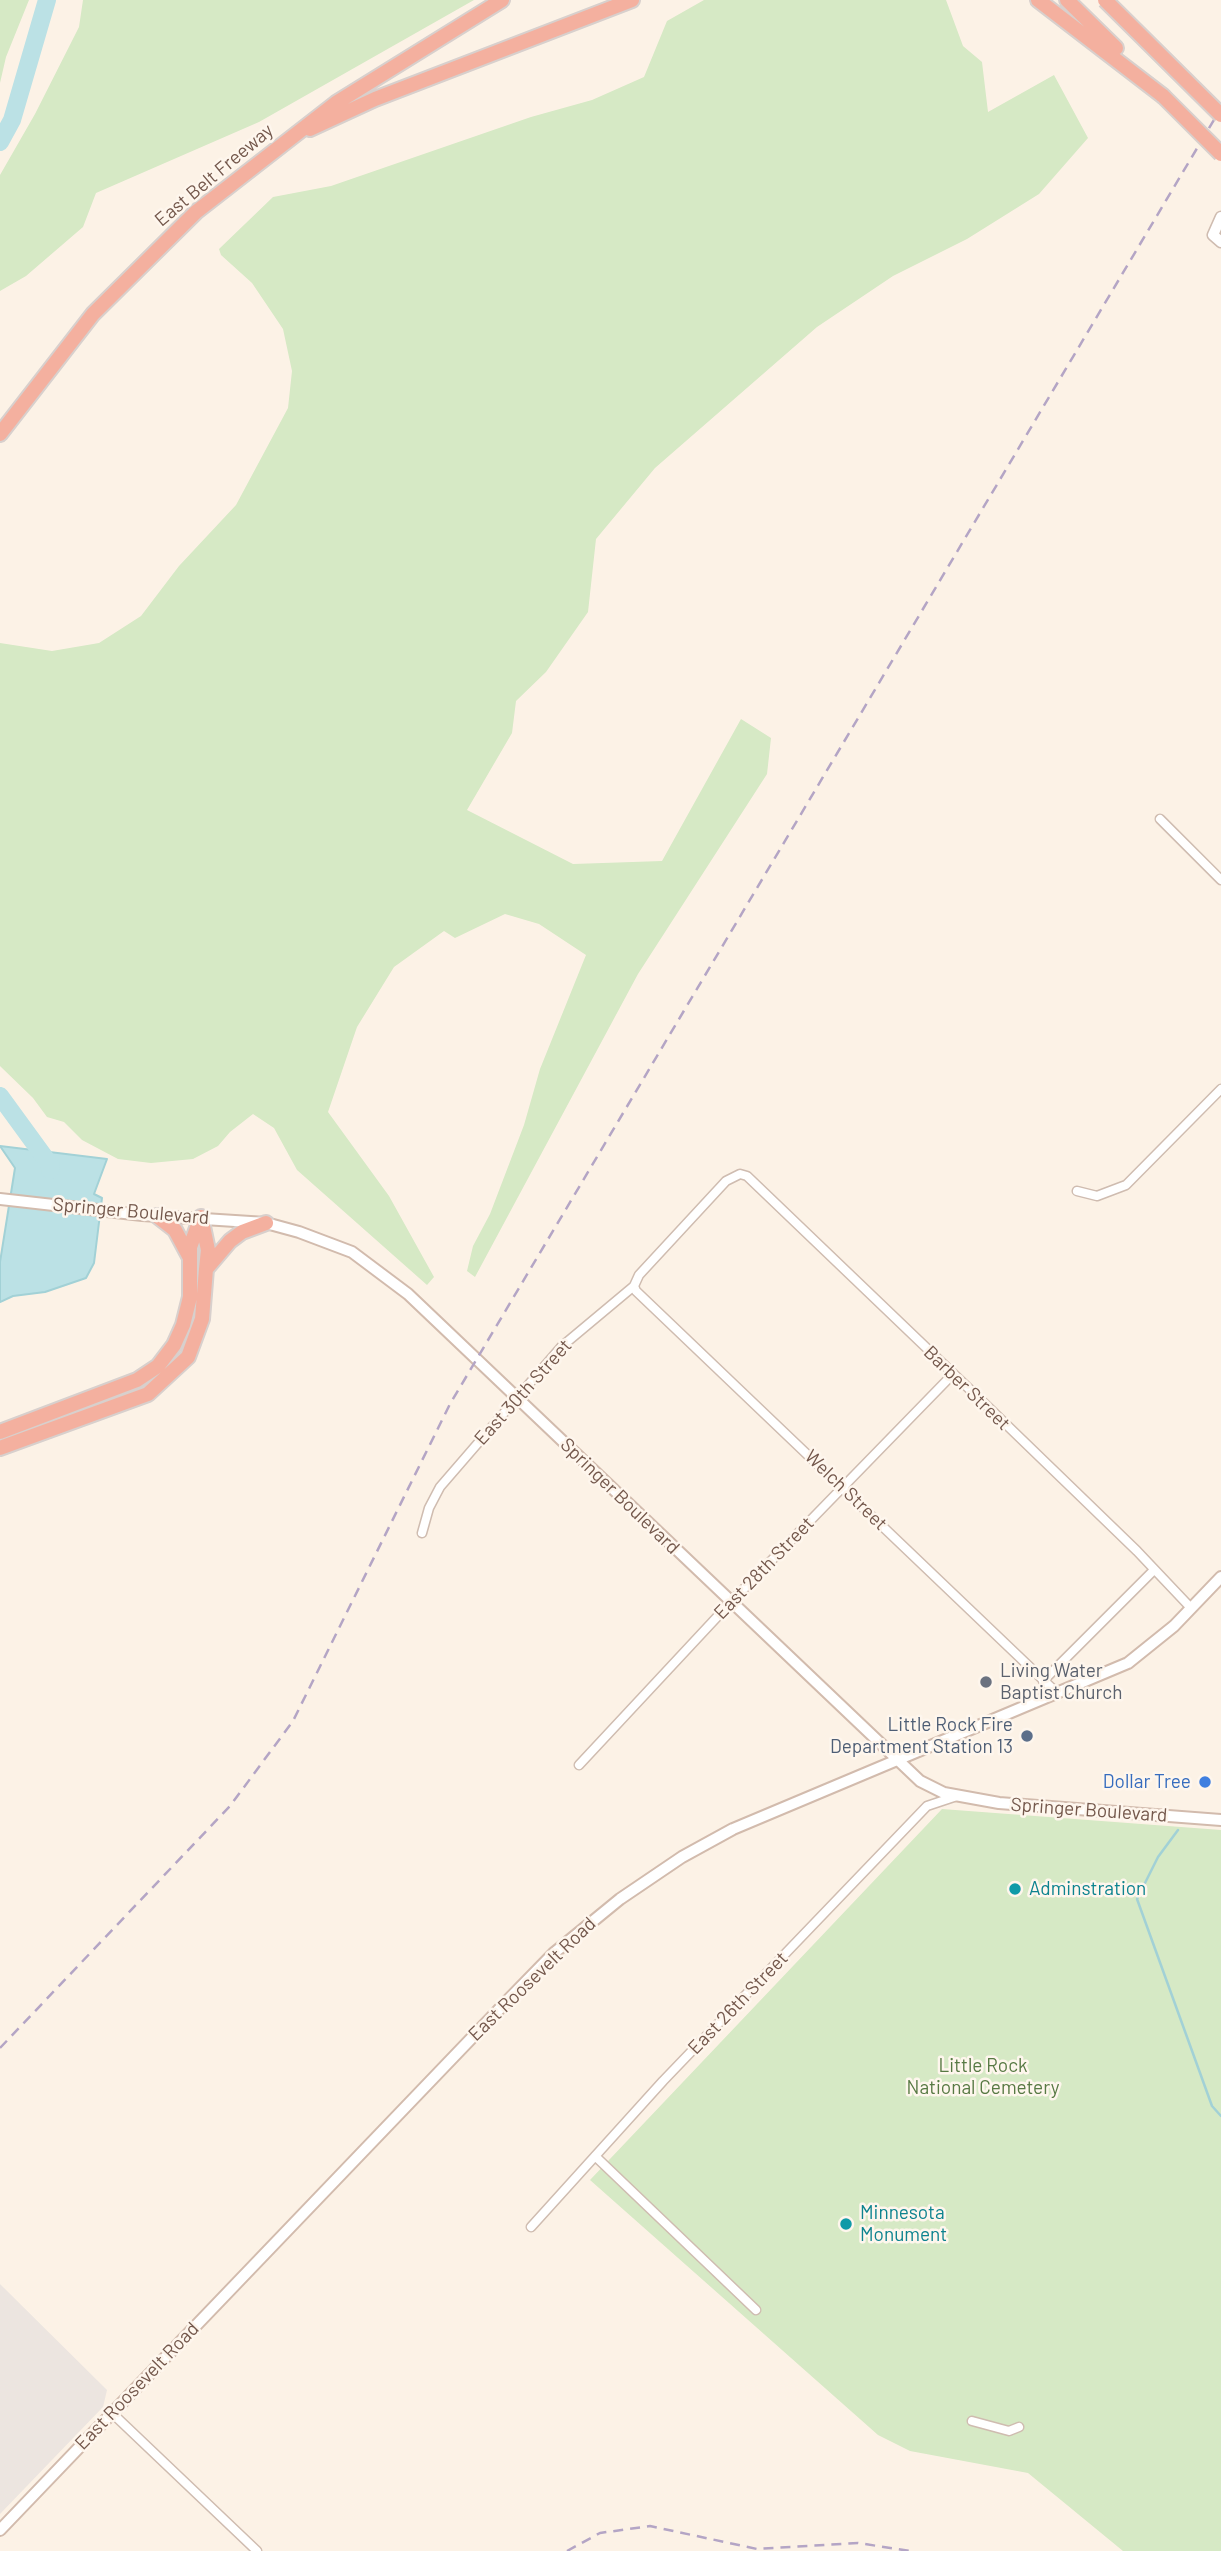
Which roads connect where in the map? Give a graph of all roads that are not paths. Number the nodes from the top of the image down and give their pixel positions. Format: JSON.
{"nodes":[{"id":1,"x":502,"y":0,"type":"edge"},
{"id":2,"x":632,"y":0,"type":"edge"},
{"id":3,"x":1038,"y":0,"type":"edge"},
{"id":4,"x":1067,"y":0,"type":"edge"},
{"id":5,"x":1105,"y":0,"type":"edge"},
{"id":6,"x":1163,"y":96,"type":"junction"},
{"id":7,"x":1221,"y":115,"type":"edge"},
{"id":8,"x":283,"y":142,"type":"junction"},
{"id":9,"x":1221,"y":154,"type":"edge"},
{"id":10,"x":1221,"y":217,"type":"edge"},
{"id":11,"x":1217,"y":239,"type":"edge"},
{"id":12,"x":0,"y":434,"type":"edge"},
{"id":13,"x":1160,"y":820,"type":"dead end"},
{"id":14,"x":1221,"y":880,"type":"edge"},
{"id":15,"x":1221,"y":1089,"type":"edge"},
{"id":16,"x":740,"y":1174,"type":"joint"},
{"id":17,"x":1077,"y":1191,"type":"dead end"},
{"id":18,"x":0,"y":1199,"type":"edge"},
{"id":19,"x":150,"y":1216,"type":"junction"},
{"id":20,"x":201,"y":1217,"type":"junction"},
{"id":21,"x":266,"y":1223,"type":"junction"},
{"id":22,"x":190,"y":1258,"type":"junction"},
{"id":23,"x":206,"y":1269,"type":"junction"},
{"id":24,"x":634,"y":1286,"type":"junction"},
{"id":25,"x":953,"y":1374,"type":"junction"},
{"id":26,"x":518,"y":1399,"type":"junction"},
{"id":27,"x":0,"y":1432,"type":"edge"},
{"id":28,"x":0,"y":1448,"type":"edge"},
{"id":29,"x":843,"y":1487,"type":"junction"},
{"id":30,"x":422,"y":1533,"type":"dead end"},
{"id":31,"x":1154,"y":1570,"type":"junction"},
{"id":32,"x":1221,"y":1577,"type":"edge"},
{"id":33,"x":731,"y":1601,"type":"junction"},
{"id":34,"x":1191,"y":1608,"type":"junction"},
{"id":35,"x":1043,"y":1681,"type":"junction"},
{"id":36,"x":1058,"y":1694,"type":"junction"},
{"id":37,"x":898,"y":1761,"type":"junction"},
{"id":38,"x":579,"y":1765,"type":"dead end"},
{"id":39,"x":957,"y":1796,"type":"junction"},
{"id":40,"x":1221,"y":1820,"type":"edge"},
{"id":41,"x":595,"y":2156,"type":"junction"},
{"id":42,"x":531,"y":2227,"type":"dead end"},
{"id":43,"x":756,"y":2310,"type":"dead end"},
{"id":44,"x":112,"y":2413,"type":"junction"},
{"id":45,"x":972,"y":2421,"type":"dead end"},
{"id":46,"x":1019,"y":2427,"type":"dead end"},
{"id":47,"x":0,"y":2530,"type":"edge"},
{"id":48,"x":257,"y":2551,"type":"edge"}],
"edges":[{"from":1,"to":8,"type":"highway","name":"East Belt Freeway"},
{"from":2,"to":8,"type":"highway"},
{"from":3,"to":6,"type":"highway"},
{"from":4,"to":6,"type":"highway"},
{"from":5,"to":7,"type":"highway","bridge":true},
{"from":6,"to":9,"type":"highway","bridge":true},
{"from":8,"to":12,"type":"highway","name":"East Belt Freeway"},
{"from":10,"to":11,"type":"street"},
{"from":13,"to":14,"type":"street"},
{"from":15,"to":17,"type":"street"},
{"from":16,"to":24,"type":"street","name":"East 30th Street"},
{"from":16,"to":25,"type":"street","name":"Barber Street"},
{"from":18,"to":19,"type":"main road","name":"Springer Boulevard"},
{"from":19,"to":20,"type":"main road","name":"Springer Boulevard"},
{"from":19,"to":22,"type":"highway"},
{"from":20,"to":21,"type":"main road","name":"Springer Boulevard"},
{"from":20,"to":22,"type":"highway"},
{"from":20,"to":23,"type":"highway"},
{"from":21,"to":23,"type":"highway"},
{"from":21,"to":26,"type":"main road","name":"Springer Boulevard"},
{"from":22,"to":27,"type":"highway"},
{"from":23,"to":28,"type":"highway"},
{"from":24,"to":26,"type":"street","name":"East 30th Street"},
{"from":24,"to":29,"type":"street","name":"Welch Street"},
{"from":25,"to":29,"type":"street","name":"East 28th Street"},
{"from":25,"to":31,"type":"street","name":"Barber Street"},
{"from":26,"to":30,"type":"street","name":"East 30th Street"},
{"from":26,"to":33,"type":"main road","name":"Springer Boulevard"},
{"from":29,"to":33,"type":"street","name":"East 28th Street"},
{"from":29,"to":35,"type":"street","name":"Welch Street"},
{"from":31,"to":34,"type":"street","name":"Barber Street"},
{"from":31,"to":35,"type":"street"},
{"from":32,"to":34,"type":"main road","name":"East Roosevelt Road"},
{"from":33,"to":37,"type":"main road","name":"Springer Boulevard"},
{"from":33,"to":38,"type":"street","name":"East 28th Street"},
{"from":34,"to":36,"type":"main road","name":"East Roosevelt Road"},
{"from":35,"to":36,"type":"street","name":"Welch Street"},
{"from":36,"to":37,"type":"main road","name":"East Roosevelt Road"},
{"from":37,"to":39,"type":"main road","name":"Springer Boulevard"},
{"from":37,"to":44,"type":"main road","name":"East Roosevelt Road"},
{"from":39,"to":40,"type":"main road","name":"Springer Boulevard"},
{"from":39,"to":41,"type":"street","name":"East 26th Street"},
{"from":41,"to":42,"type":"street","name":"East 26th Street"},
{"from":41,"to":43,"type":"street"},
{"from":44,"to":47,"type":"main road","name":"East Roosevelt Road"},
{"from":44,"to":48,"type":"street"},
{"from":45,"to":46,"type":"street"}]}
